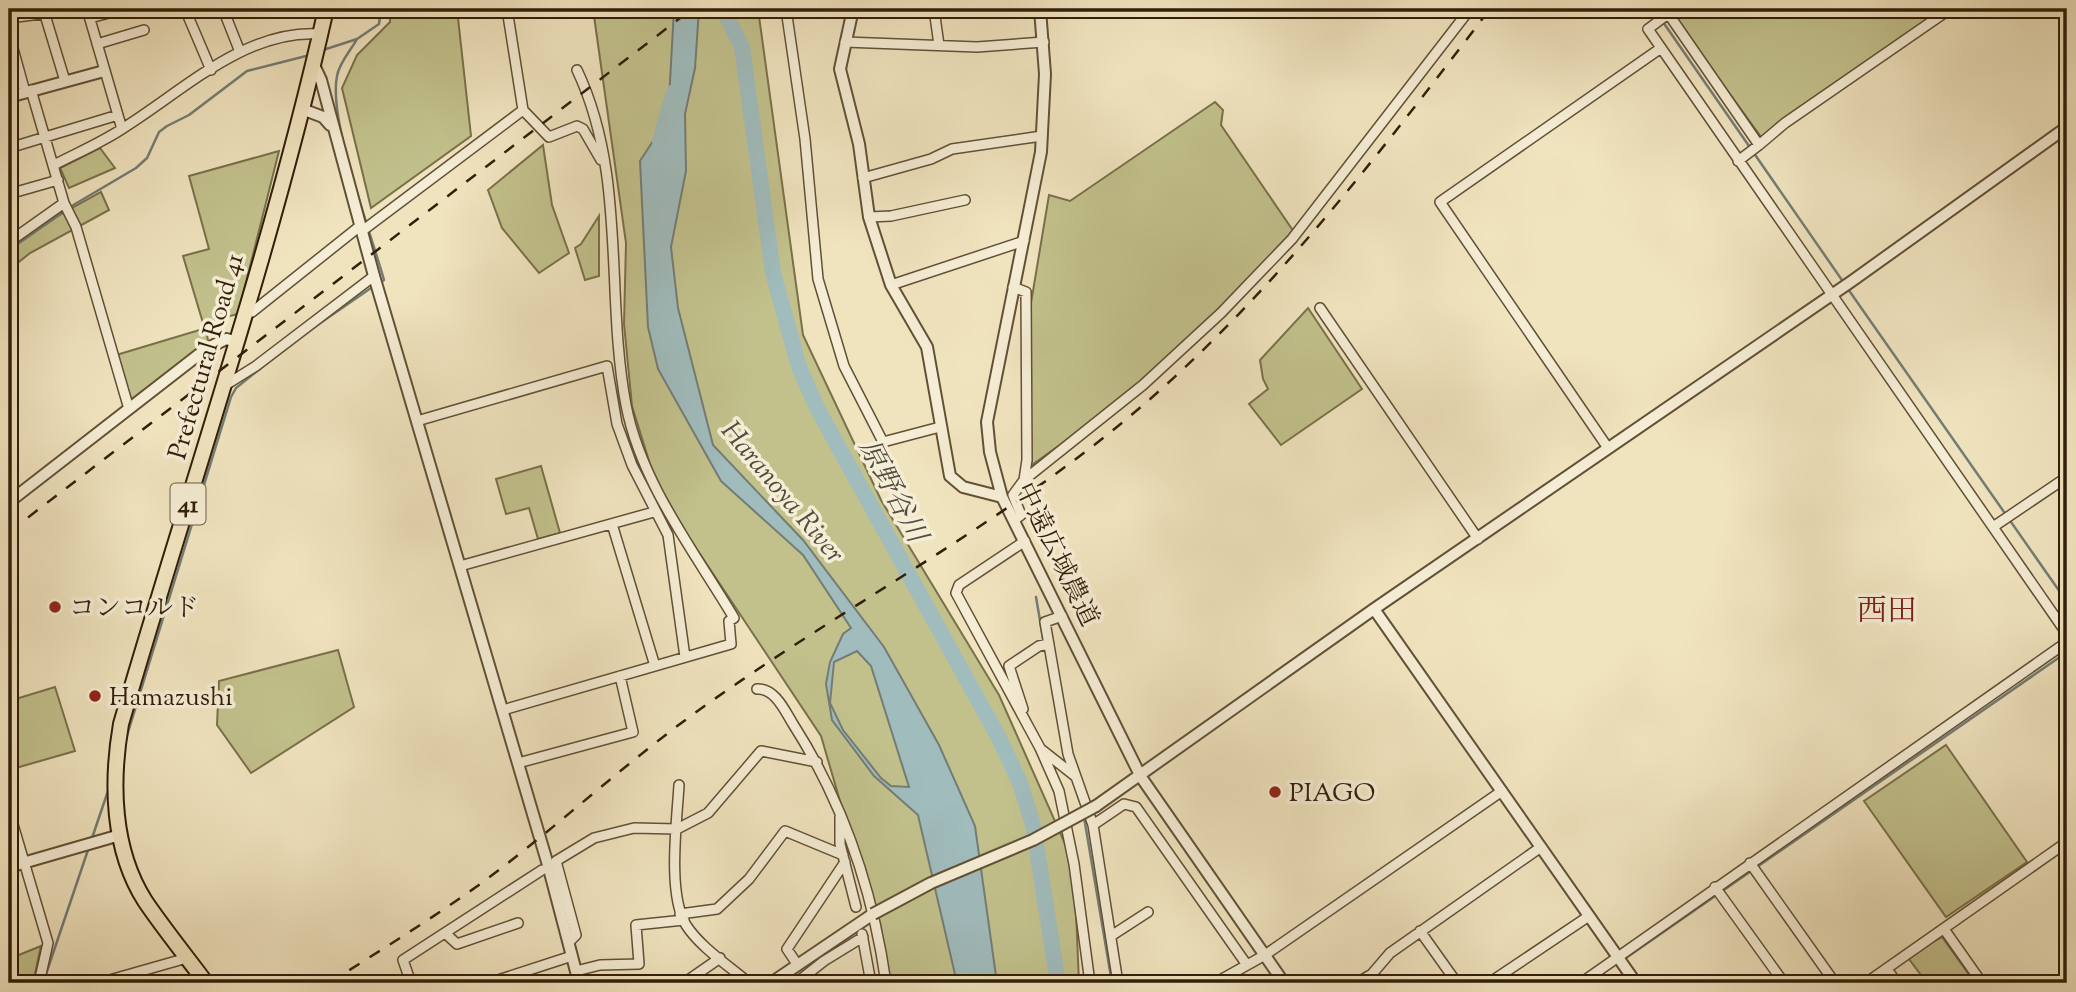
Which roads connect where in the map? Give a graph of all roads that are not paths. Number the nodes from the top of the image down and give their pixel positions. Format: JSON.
{"nodes":[{"id":1,"x":79,"y":9,"type":"edge"},
{"id":2,"x":124,"y":9,"type":"edge"},
{"id":3,"x":186,"y":9,"type":"edge"},
{"id":4,"x":223,"y":9,"type":"edge"},
{"id":5,"x":326,"y":9,"type":"edge"},
{"id":6,"x":507,"y":9,"type":"edge"},
{"id":7,"x":786,"y":9,"type":"edge"},
{"id":8,"x":853,"y":9,"type":"edge"},
{"id":9,"x":934,"y":9,"type":"edge"},
{"id":10,"x":1040,"y":9,"type":"edge"},
{"id":11,"x":1470,"y":9,"type":"edge"},
{"id":12,"x":1950,"y":9,"type":"edge"},
{"id":13,"x":1667,"y":11,"type":"edge"},
{"id":14,"x":88,"y":13,"type":"edge"},
{"id":15,"x":45,"y":15,"type":"junction"},
{"id":16,"x":9,"y":18,"type":"edge"},
{"id":17,"x":144,"y":30,"type":"dead end"},
{"id":18,"x":9,"y":34,"type":"edge"},
{"id":19,"x":320,"y":34,"type":"junction"},
{"id":20,"x":845,"y":42,"type":"junction"},
{"id":21,"x":1044,"y":42,"type":"junction"},
{"id":22,"x":97,"y":44,"type":"junction"},
{"id":23,"x":939,"y":45,"type":"junction"},
{"id":24,"x":1661,"y":48,"type":"junction"},
{"id":25,"x":240,"y":51,"type":"junction"},
{"id":26,"x":314,"y":65,"type":"junction"},
{"id":27,"x":211,"y":69,"type":"junction"},
{"id":28,"x":577,"y":70,"type":"dead end"},
{"id":29,"x":104,"y":71,"type":"junction"},
{"id":30,"x":65,"y":81,"type":"junction"},
{"id":31,"x":28,"y":91,"type":"junction"},
{"id":32,"x":9,"y":96,"type":"edge"},
{"id":33,"x":302,"y":109,"type":"junction"},
{"id":34,"x":523,"y":110,"type":"junction"},
{"id":35,"x":118,"y":116,"type":"junction"},
{"id":36,"x":2067,"y":127,"type":"edge"},
{"id":37,"x":331,"y":128,"type":"junction"},
{"id":38,"x":122,"y":130,"type":"junction"},
{"id":39,"x":1042,"y":136,"type":"junction"},
{"id":40,"x":45,"y":138,"type":"junction"},
{"id":41,"x":1759,"y":145,"type":"junction"},
{"id":42,"x":9,"y":148,"type":"edge"},
{"id":43,"x":1738,"y":161,"type":"junction"},
{"id":44,"x":54,"y":165,"type":"junction"},
{"id":45,"x":607,"y":174,"type":"junction"},
{"id":46,"x":863,"y":178,"type":"junction"},
{"id":47,"x":58,"y":180,"type":"junction"},
{"id":48,"x":9,"y":194,"type":"edge"},
{"id":49,"x":965,"y":200,"type":"dead end"},
{"id":50,"x":64,"y":203,"type":"junction"},
{"id":51,"x":869,"y":217,"type":"junction"},
{"id":52,"x":361,"y":228,"type":"junction"},
{"id":53,"x":1024,"y":241,"type":"junction"},
{"id":54,"x":9,"y":242,"type":"edge"},
{"id":55,"x":373,"y":276,"type":"junction"},
{"id":56,"x":891,"y":285,"type":"junction"},
{"id":57,"x":1013,"y":287,"type":"junction"},
{"id":58,"x":1833,"y":294,"type":"junction"},
{"id":59,"x":1320,"y":308,"type":"dead end"},
{"id":60,"x":244,"y":310,"type":"junction"},
{"id":61,"x":235,"y":341,"type":"junction"},
{"id":62,"x":224,"y":386,"type":"junction"},
{"id":63,"x":129,"y":409,"type":"junction"},
{"id":64,"x":417,"y":421,"type":"junction"},
{"id":65,"x":940,"y":427,"type":"junction"},
{"id":66,"x":1608,"y":448,"type":"junction"},
{"id":67,"x":2067,"y":477,"type":"edge"},
{"id":68,"x":1024,"y":480,"type":"junction"},
{"id":69,"x":1002,"y":497,"type":"junction"},
{"id":70,"x":9,"y":502,"type":"edge"},
{"id":71,"x":654,"y":512,"type":"junction"},
{"id":72,"x":1014,"y":520,"type":"junction"},
{"id":73,"x":612,"y":524,"type":"junction"},
{"id":74,"x":1995,"y":526,"type":"junction"},
{"id":75,"x":1478,"y":539,"type":"junction"},
{"id":76,"x":1025,"y":541,"type":"junction"},
{"id":77,"x":460,"y":566,"type":"junction"},
{"id":78,"x":1374,"y":609,"type":"junction"},
{"id":79,"x":1062,"y":616,"type":"junction"},
{"id":80,"x":2067,"y":634,"type":"edge"},
{"id":81,"x":2067,"y":642,"type":"edge"},
{"id":82,"x":1049,"y":644,"type":"junction"},
{"id":83,"x":685,"y":657,"type":"junction"},
{"id":84,"x":655,"y":666,"type":"junction"},
{"id":85,"x":620,"y":676,"type":"junction"},
{"id":86,"x":757,"y":689,"type":"dead end"},
{"id":87,"x":503,"y":710,"type":"junction"},
{"id":88,"x":1030,"y":731,"type":"junction"},
{"id":89,"x":1040,"y":748,"type":"junction"},
{"id":90,"x":817,"y":762,"type":"junction"},
{"id":91,"x":518,"y":763,"type":"junction"},
{"id":92,"x":1077,"y":777,"type":"junction"},
{"id":93,"x":1142,"y":777,"type":"junction"},
{"id":94,"x":679,"y":785,"type":"dead end"},
{"id":95,"x":1502,"y":791,"type":"junction"},
{"id":96,"x":9,"y":811,"type":"edge"},
{"id":97,"x":840,"y":811,"type":"junction"},
{"id":98,"x":1093,"y":825,"type":"junction"},
{"id":99,"x":677,"y":829,"type":"junction"},
{"id":100,"x":120,"y":835,"type":"junction"},
{"id":101,"x":2067,"y":842,"type":"edge"},
{"id":102,"x":1541,"y":847,"type":"junction"},
{"id":103,"x":844,"y":859,"type":"junction"},
{"id":104,"x":23,"y":862,"type":"junction"},
{"id":105,"x":9,"y":867,"type":"edge"},
{"id":106,"x":1753,"y":868,"type":"junction"},
{"id":107,"x":542,"y":870,"type":"dead end"},
{"id":108,"x":1718,"y":891,"type":"junction"},
{"id":109,"x":856,"y":907,"type":"dead end"},
{"id":110,"x":1148,"y":912,"type":"dead end"},
{"id":111,"x":873,"y":914,"type":"junction"},
{"id":112,"x":1589,"y":916,"type":"junction"},
{"id":113,"x":682,"y":917,"type":"junction"},
{"id":114,"x":518,"y":923,"type":"dead end"},
{"id":115,"x":1944,"y":929,"type":"junction"},
{"id":116,"x":1420,"y":931,"type":"junction"},
{"id":117,"x":445,"y":933,"type":"junction"},
{"id":118,"x":1111,"y":936,"type":"junction"},
{"id":119,"x":569,"y":942,"type":"junction"},
{"id":120,"x":1265,"y":955,"type":"junction"},
{"id":121,"x":572,"y":956,"type":"junction"},
{"id":122,"x":1618,"y":957,"type":"junction"},
{"id":123,"x":187,"y":958,"type":"junction"},
{"id":124,"x":720,"y":958,"type":"junction"},
{"id":125,"x":797,"y":964,"type":"junction"},
{"id":126,"x":1247,"y":965,"type":"junction"},
{"id":127,"x":1887,"y":969,"type":"junction"},
{"id":128,"x":576,"y":971,"type":"junction"},
{"id":129,"x":39,"y":983,"type":"edge"},
{"id":130,"x":99,"y":983,"type":"edge"},
{"id":131,"x":206,"y":983,"type":"edge"},
{"id":132,"x":411,"y":983,"type":"edge"},
{"id":133,"x":489,"y":983,"type":"edge"},
{"id":134,"x":579,"y":983,"type":"edge"},
{"id":135,"x":684,"y":983,"type":"edge"},
{"id":136,"x":750,"y":983,"type":"edge"},
{"id":137,"x":771,"y":983,"type":"edge"},
{"id":138,"x":796,"y":983,"type":"edge"},
{"id":139,"x":871,"y":983,"type":"edge"},
{"id":140,"x":886,"y":983,"type":"edge"},
{"id":141,"x":1090,"y":983,"type":"edge"},
{"id":142,"x":1118,"y":983,"type":"edge"},
{"id":143,"x":1215,"y":983,"type":"edge"},
{"id":144,"x":1284,"y":983,"type":"edge"},
{"id":145,"x":1357,"y":983,"type":"edge"},
{"id":146,"x":1457,"y":983,"type":"edge"},
{"id":147,"x":1489,"y":983,"type":"edge"},
{"id":148,"x":1581,"y":983,"type":"edge"},
{"id":149,"x":1636,"y":983,"type":"edge"},
{"id":150,"x":1784,"y":983,"type":"edge"},
{"id":151,"x":1835,"y":983,"type":"edge"},
{"id":152,"x":1866,"y":983,"type":"edge"},
{"id":153,"x":1897,"y":983,"type":"edge"},
{"id":154,"x":1982,"y":983,"type":"edge"}],
"edges":[{"from":1,"to":15,"type":"street"},
{"from":2,"to":14,"type":"street"},
{"from":3,"to":27,"type":"street"},
{"from":4,"to":25,"type":"street"},
{"from":5,"to":19,"type":"main road","name":"Prefectural Road 41","number":"41"},
{"from":6,"to":34,"type":"street"},
{"from":7,"to":65,"type":"street"},
{"from":8,"to":20,"type":"street"},
{"from":9,"to":23,"type":"street"},
{"from":10,"to":21,"type":"street","name":"中遠広域農道"},
{"from":11,"to":68,"type":"street"},
{"from":12,"to":41,"type":"street"},
{"from":13,"to":24,"type":"street"},
{"from":13,"to":41,"type":"street"},
{"from":14,"to":22,"type":"street"},
{"from":15,"to":16,"type":"street"},
{"from":15,"to":30,"type":"street"},
{"from":17,"to":22,"type":"street"},
{"from":18,"to":31,"type":"street"},
{"from":19,"to":25,"type":"street"},
{"from":19,"to":26,"type":"main road","name":"Prefectural Road 41","number":"41"},
{"from":20,"to":23,"type":"street"},
{"from":20,"to":46,"type":"street"},
{"from":21,"to":23,"type":"street"},
{"from":21,"to":39,"type":"street","name":"中遠広域農道"},
{"from":22,"to":29,"type":"street"},
{"from":24,"to":43,"type":"street"},
{"from":24,"to":66,"type":"street"},
{"from":25,"to":27,"type":"street"},
{"from":26,"to":33,"type":"main road","name":"Prefectural Road 41","number":"41"},
{"from":26,"to":37,"type":"street"},
{"from":27,"to":38,"type":"street"},
{"from":28,"to":45,"type":"street"},
{"from":29,"to":30,"type":"street"},
{"from":29,"to":35,"type":"street"},
{"from":30,"to":31,"type":"street"},
{"from":31,"to":32,"type":"street"},
{"from":31,"to":40,"type":"street"},
{"from":33,"to":37,"type":"street"},
{"from":33,"to":60,"type":"main road","name":"Prefectural Road 41","number":"41"},
{"from":34,"to":45,"type":"street"},
{"from":34,"to":52,"type":"street"},
{"from":35,"to":38,"type":"street"},
{"from":35,"to":40,"type":"street"},
{"from":36,"to":58,"type":"street"},
{"from":37,"to":52,"type":"street"},
{"from":38,"to":44,"type":"street"},
{"from":39,"to":46,"type":"street"},
{"from":39,"to":53,"type":"street","name":"中遠広域農道"},
{"from":40,"to":42,"type":"street"},
{"from":40,"to":44,"type":"street"},
{"from":41,"to":43,"type":"street"},
{"from":43,"to":58,"type":"street"},
{"from":44,"to":47,"type":"street"},
{"from":45,"to":83,"type":"street"},
{"from":46,"to":51,"type":"street"},
{"from":47,"to":48,"type":"street"},
{"from":47,"to":50,"type":"street"},
{"from":49,"to":51,"type":"street"},
{"from":50,"to":54,"type":"street"},
{"from":50,"to":63,"type":"street"},
{"from":51,"to":56,"type":"street"},
{"from":52,"to":55,"type":"street"},
{"from":52,"to":60,"type":"street"},
{"from":53,"to":56,"type":"street"},
{"from":53,"to":57,"type":"street","name":"中遠広域農道"},
{"from":55,"to":62,"type":"street"},
{"from":55,"to":64,"type":"street"},
{"from":56,"to":65,"type":"street"},
{"from":57,"to":68,"type":"street"},
{"from":57,"to":69,"type":"street","name":"中遠広域農道"},
{"from":58,"to":66,"type":"street"},
{"from":58,"to":74,"type":"street"},
{"from":59,"to":75,"type":"street"},
{"from":60,"to":61,"type":"main road","name":"Prefectural Road 41","number":"41"},
{"from":61,"to":62,"type":"main road","name":"Prefectural Road 41","number":"41"},
{"from":61,"to":63,"type":"street"},
{"from":62,"to":100,"type":"main road","name":"Prefectural Road 41","number":"41"},
{"from":63,"to":70,"type":"street"},
{"from":64,"to":71,"type":"street"},
{"from":64,"to":77,"type":"street"},
{"from":65,"to":69,"type":"street"},
{"from":66,"to":75,"type":"street"},
{"from":67,"to":74,"type":"street"},
{"from":68,"to":72,"type":"street"},
{"from":69,"to":72,"type":"street","name":"中遠広域農道"},
{"from":71,"to":73,"type":"street"},
{"from":71,"to":83,"type":"street"},
{"from":72,"to":76,"type":"street","name":"中遠広域農道"},
{"from":73,"to":77,"type":"street"},
{"from":73,"to":84,"type":"street"},
{"from":74,"to":80,"type":"street"},
{"from":75,"to":78,"type":"street"},
{"from":76,"to":79,"type":"street","name":"中遠広域農道"},
{"from":76,"to":88,"type":"street"},
{"from":77,"to":87,"type":"street"},
{"from":78,"to":93,"type":"street"},
{"from":78,"to":95,"type":"street"},
{"from":79,"to":82,"type":"street"},
{"from":79,"to":93,"type":"street","name":"中遠広域農道"},
{"from":81,"to":106,"type":"street"},
{"from":82,"to":88,"type":"street"},
{"from":82,"to":92,"type":"street"},
{"from":83,"to":84,"type":"street"},
{"from":84,"to":85,"type":"street"},
{"from":85,"to":87,"type":"street"},
{"from":85,"to":91,"type":"street"},
{"from":86,"to":90,"type":"street"},
{"from":87,"to":91,"type":"street"},
{"from":88,"to":89,"type":"street"},
{"from":89,"to":92,"type":"street"},
{"from":89,"to":141,"type":"street"},
{"from":90,"to":97,"type":"street"},
{"from":90,"to":99,"type":"street"},
{"from":91,"to":119,"type":"street"},
{"from":92,"to":98,"type":"street"},
{"from":93,"to":111,"type":"street","bridge":true},
{"from":93,"to":120,"type":"street","name":"中遠広域農道"},
{"from":94,"to":99,"type":"street"},
{"from":95,"to":102,"type":"street"},
{"from":95,"to":120,"type":"street"},
{"from":96,"to":104,"type":"street"},
{"from":97,"to":103,"type":"street"},
{"from":97,"to":111,"type":"street"},
{"from":98,"to":118,"type":"street"},
{"from":98,"to":126,"type":"street"},
{"from":99,"to":113,"type":"street"},
{"from":99,"to":119,"type":"street"},
{"from":100,"to":104,"type":"street"},
{"from":100,"to":123,"type":"main road","name":"Prefectural Road 41","number":"41"},
{"from":101,"to":115,"type":"street"},
{"from":102,"to":112,"type":"street"},
{"from":102,"to":116,"type":"street"},
{"from":103,"to":109,"type":"street"},
{"from":103,"to":113,"type":"street"},
{"from":103,"to":125,"type":"street"},
{"from":104,"to":105,"type":"street"},
{"from":104,"to":129,"type":"street"},
{"from":106,"to":108,"type":"street"},
{"from":106,"to":151,"type":"street"},
{"from":107,"to":117,"type":"street"},
{"from":108,"to":122,"type":"street"},
{"from":108,"to":150,"type":"street"},
{"from":110,"to":118,"type":"street"},
{"from":111,"to":125,"type":"street"},
{"from":111,"to":140,"type":"street"},
{"from":112,"to":122,"type":"street"},
{"from":112,"to":147,"type":"street"},
{"from":113,"to":124,"type":"street"},
{"from":113,"to":128,"type":"street"},
{"from":114,"to":117,"type":"street"},
{"from":115,"to":127,"type":"street"},
{"from":115,"to":154,"type":"street"},
{"from":116,"to":145,"type":"street"},
{"from":116,"to":146,"type":"street"},
{"from":117,"to":132,"type":"street"},
{"from":118,"to":142,"type":"street"},
{"from":119,"to":121,"type":"street"},
{"from":120,"to":126,"type":"street"},
{"from":120,"to":144,"type":"street","name":"中遠広域農道"},
{"from":121,"to":128,"type":"street"},
{"from":121,"to":133,"type":"street"},
{"from":122,"to":148,"type":"street"},
{"from":122,"to":149,"type":"street"},
{"from":123,"to":130,"type":"street"},
{"from":123,"to":131,"type":"main road","name":"Prefectural Road 41","number":"41"},
{"from":124,"to":135,"type":"street"},
{"from":124,"to":136,"type":"street"},
{"from":125,"to":137,"type":"street"},
{"from":126,"to":143,"type":"street"},
{"from":127,"to":152,"type":"street"},
{"from":127,"to":153,"type":"street"},
{"from":128,"to":134,"type":"street"},
{"from":138,"to":139,"type":"street"}]}
